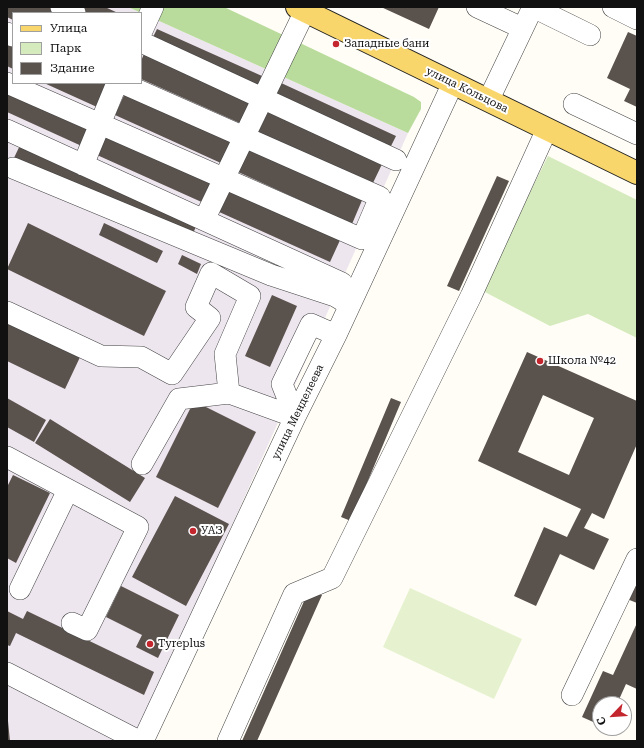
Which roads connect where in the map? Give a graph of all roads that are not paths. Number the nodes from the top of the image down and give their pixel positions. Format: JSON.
{"nodes":[{"id":1,"x":61,"y":7,"type":"edge"},
{"id":2,"x":153,"y":7,"type":"edge"},
{"id":3,"x":477,"y":7,"type":"edge"},
{"id":4,"x":533,"y":7,"type":"edge"},
{"id":5,"x":613,"y":7,"type":"edge"},
{"id":6,"x":301,"y":9,"type":"edge"},
{"id":7,"x":73,"y":12,"type":"edge"},
{"id":8,"x":637,"y":19,"type":"edge"},
{"id":9,"x":522,"y":28,"type":"junction"},
{"id":10,"x":142,"y":31,"type":"edge"},
{"id":11,"x":590,"y":34,"type":"dead end"},
{"id":12,"x":142,"y":42,"type":"edge"},
{"id":13,"x":453,"y":83,"type":"junction"},
{"id":14,"x":7,"y":84,"type":"edge"},
{"id":15,"x":117,"y":84,"type":"edge"},
{"id":16,"x":124,"y":84,"type":"edge"},
{"id":17,"x":263,"y":98,"type":"junction"},
{"id":18,"x":488,"y":99,"type":"junction"},
{"id":19,"x":574,"y":104,"type":"dead end"},
{"id":20,"x":100,"y":124,"type":"junction"},
{"id":21,"x":547,"y":129,"type":"junction"},
{"id":22,"x":7,"y":130,"type":"edge"},
{"id":23,"x":637,"y":134,"type":"edge"},
{"id":24,"x":244,"y":137,"type":"junction"},
{"id":25,"x":396,"y":160,"type":"dead end"},
{"id":26,"x":83,"y":165,"type":"junction"},
{"id":27,"x":12,"y":168,"type":"dead end"},
{"id":28,"x":637,"y":173,"type":"edge"},
{"id":29,"x":224,"y":178,"type":"junction"},
{"id":30,"x":204,"y":220,"type":"junction"},
{"id":31,"x":342,"y":283,"type":"dead end"},
{"id":32,"x":350,"y":305,"type":"junction"},
{"id":33,"x":7,"y":312,"type":"edge"},
{"id":34,"x":229,"y":392,"type":"junction"},
{"id":35,"x":295,"y":417,"type":"junction"},
{"id":36,"x":7,"y":457,"type":"edge"},
{"id":37,"x":142,"y":464,"type":"dead end"},
{"id":38,"x":68,"y":490,"type":"junction"},
{"id":39,"x":637,"y":559,"type":"edge"},
{"id":40,"x":20,"y":589,"type":"dead end"},
{"id":41,"x":72,"y":623,"type":"dead end"},
{"id":42,"x":7,"y":673,"type":"edge"},
{"id":43,"x":572,"y":694,"type":"dead end"},
{"id":44,"x":140,"y":741,"type":"edge"},
{"id":45,"x":143,"y":741,"type":"edge"},
{"id":46,"x":228,"y":741,"type":"edge"}],
"edges":[{"from":1,"to":7,"type":"street"},
{"from":2,"to":10,"type":"street"},
{"from":3,"to":9,"type":"street"},
{"from":4,"to":9,"type":"street"},
{"from":4,"to":11,"type":"street"},
{"from":5,"to":8,"type":"street"},
{"from":6,"to":13,"type":"main road","name":"улица Кольцова"},
{"from":6,"to":17,"type":"street"},
{"from":9,"to":18,"type":"street"},
{"from":12,"to":17,"type":"street"},
{"from":13,"to":18,"type":"main road","name":"улица Кольцова"},
{"from":13,"to":32,"type":"street","name":"улица Менделеева"},
{"from":14,"to":20,"type":"street"},
{"from":15,"to":20,"type":"street"},
{"from":16,"to":24,"type":"street"},
{"from":17,"to":24,"type":"street"},
{"from":17,"to":25,"type":"street"},
{"from":18,"to":21,"type":"main road","name":"улица Кольцова"},
{"from":19,"to":23,"type":"street"},
{"from":20,"to":26,"type":"street"},
{"from":20,"to":29,"type":"street"},
{"from":21,"to":28,"type":"main road","name":"улица Кольцова"},
{"from":21,"to":46,"type":"street"},
{"from":22,"to":26,"type":"street"},
{"from":24,"to":29,"type":"street"},
{"from":24,"to":29,"type":"street"},
{"from":26,"to":30,"type":"street"},
{"from":27,"to":32,"type":"street"},
{"from":29,"to":30,"type":"street"},
{"from":30,"to":31,"type":"street"},
{"from":32,"to":35,"type":"street","name":"улица Менделеева"},
{"from":33,"to":34,"type":"street"},
{"from":34,"to":35,"type":"street"},
{"from":34,"to":37,"type":"street"},
{"from":35,"to":45,"type":"street","name":"улица Менделеева"},
{"from":36,"to":38,"type":"street"},
{"from":38,"to":40,"type":"street"},
{"from":38,"to":41,"type":"street"},
{"from":39,"to":43,"type":"street"},
{"from":42,"to":44,"type":"street"}]}
